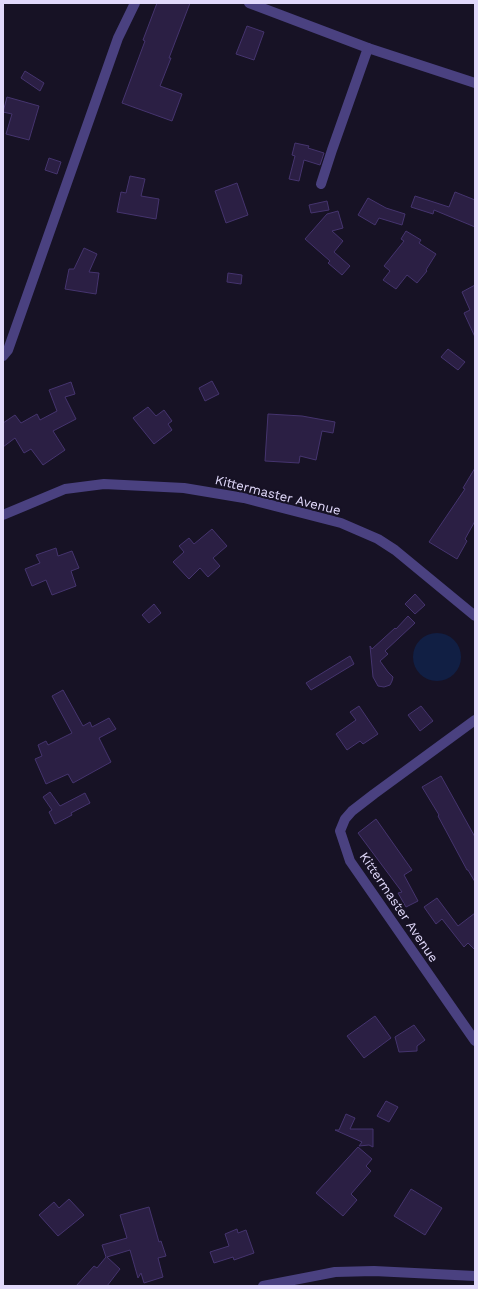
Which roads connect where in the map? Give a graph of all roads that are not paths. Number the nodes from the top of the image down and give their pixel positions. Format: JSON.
{"nodes":[{"id":1,"x":135,"y":3,"type":"edge"},
{"id":2,"x":249,"y":3,"type":"edge"},
{"id":3,"x":368,"y":48,"type":"junction"},
{"id":4,"x":475,"y":84,"type":"edge"},
{"id":5,"x":321,"y":184,"type":"dead end"},
{"id":6,"x":3,"y":356,"type":"edge"},
{"id":7,"x":3,"y":515,"type":"edge"},
{"id":8,"x":475,"y":616,"type":"edge"},
{"id":9,"x":475,"y":720,"type":"edge"},
{"id":10,"x":475,"y":1041,"type":"edge"},
{"id":11,"x":475,"y":1276,"type":"edge"},
{"id":12,"x":263,"y":1286,"type":"edge"}],
"edges":[{"from":1,"to":6,"type":"street"},
{"from":2,"to":3,"type":"street"},
{"from":3,"to":4,"type":"street"},
{"from":3,"to":5,"type":"street"},
{"from":7,"to":8,"type":"street","name":"Kittermaster Avenue"},
{"from":9,"to":10,"type":"street","name":"Kittermaster Avenue"},
{"from":11,"to":12,"type":"street"}]}
